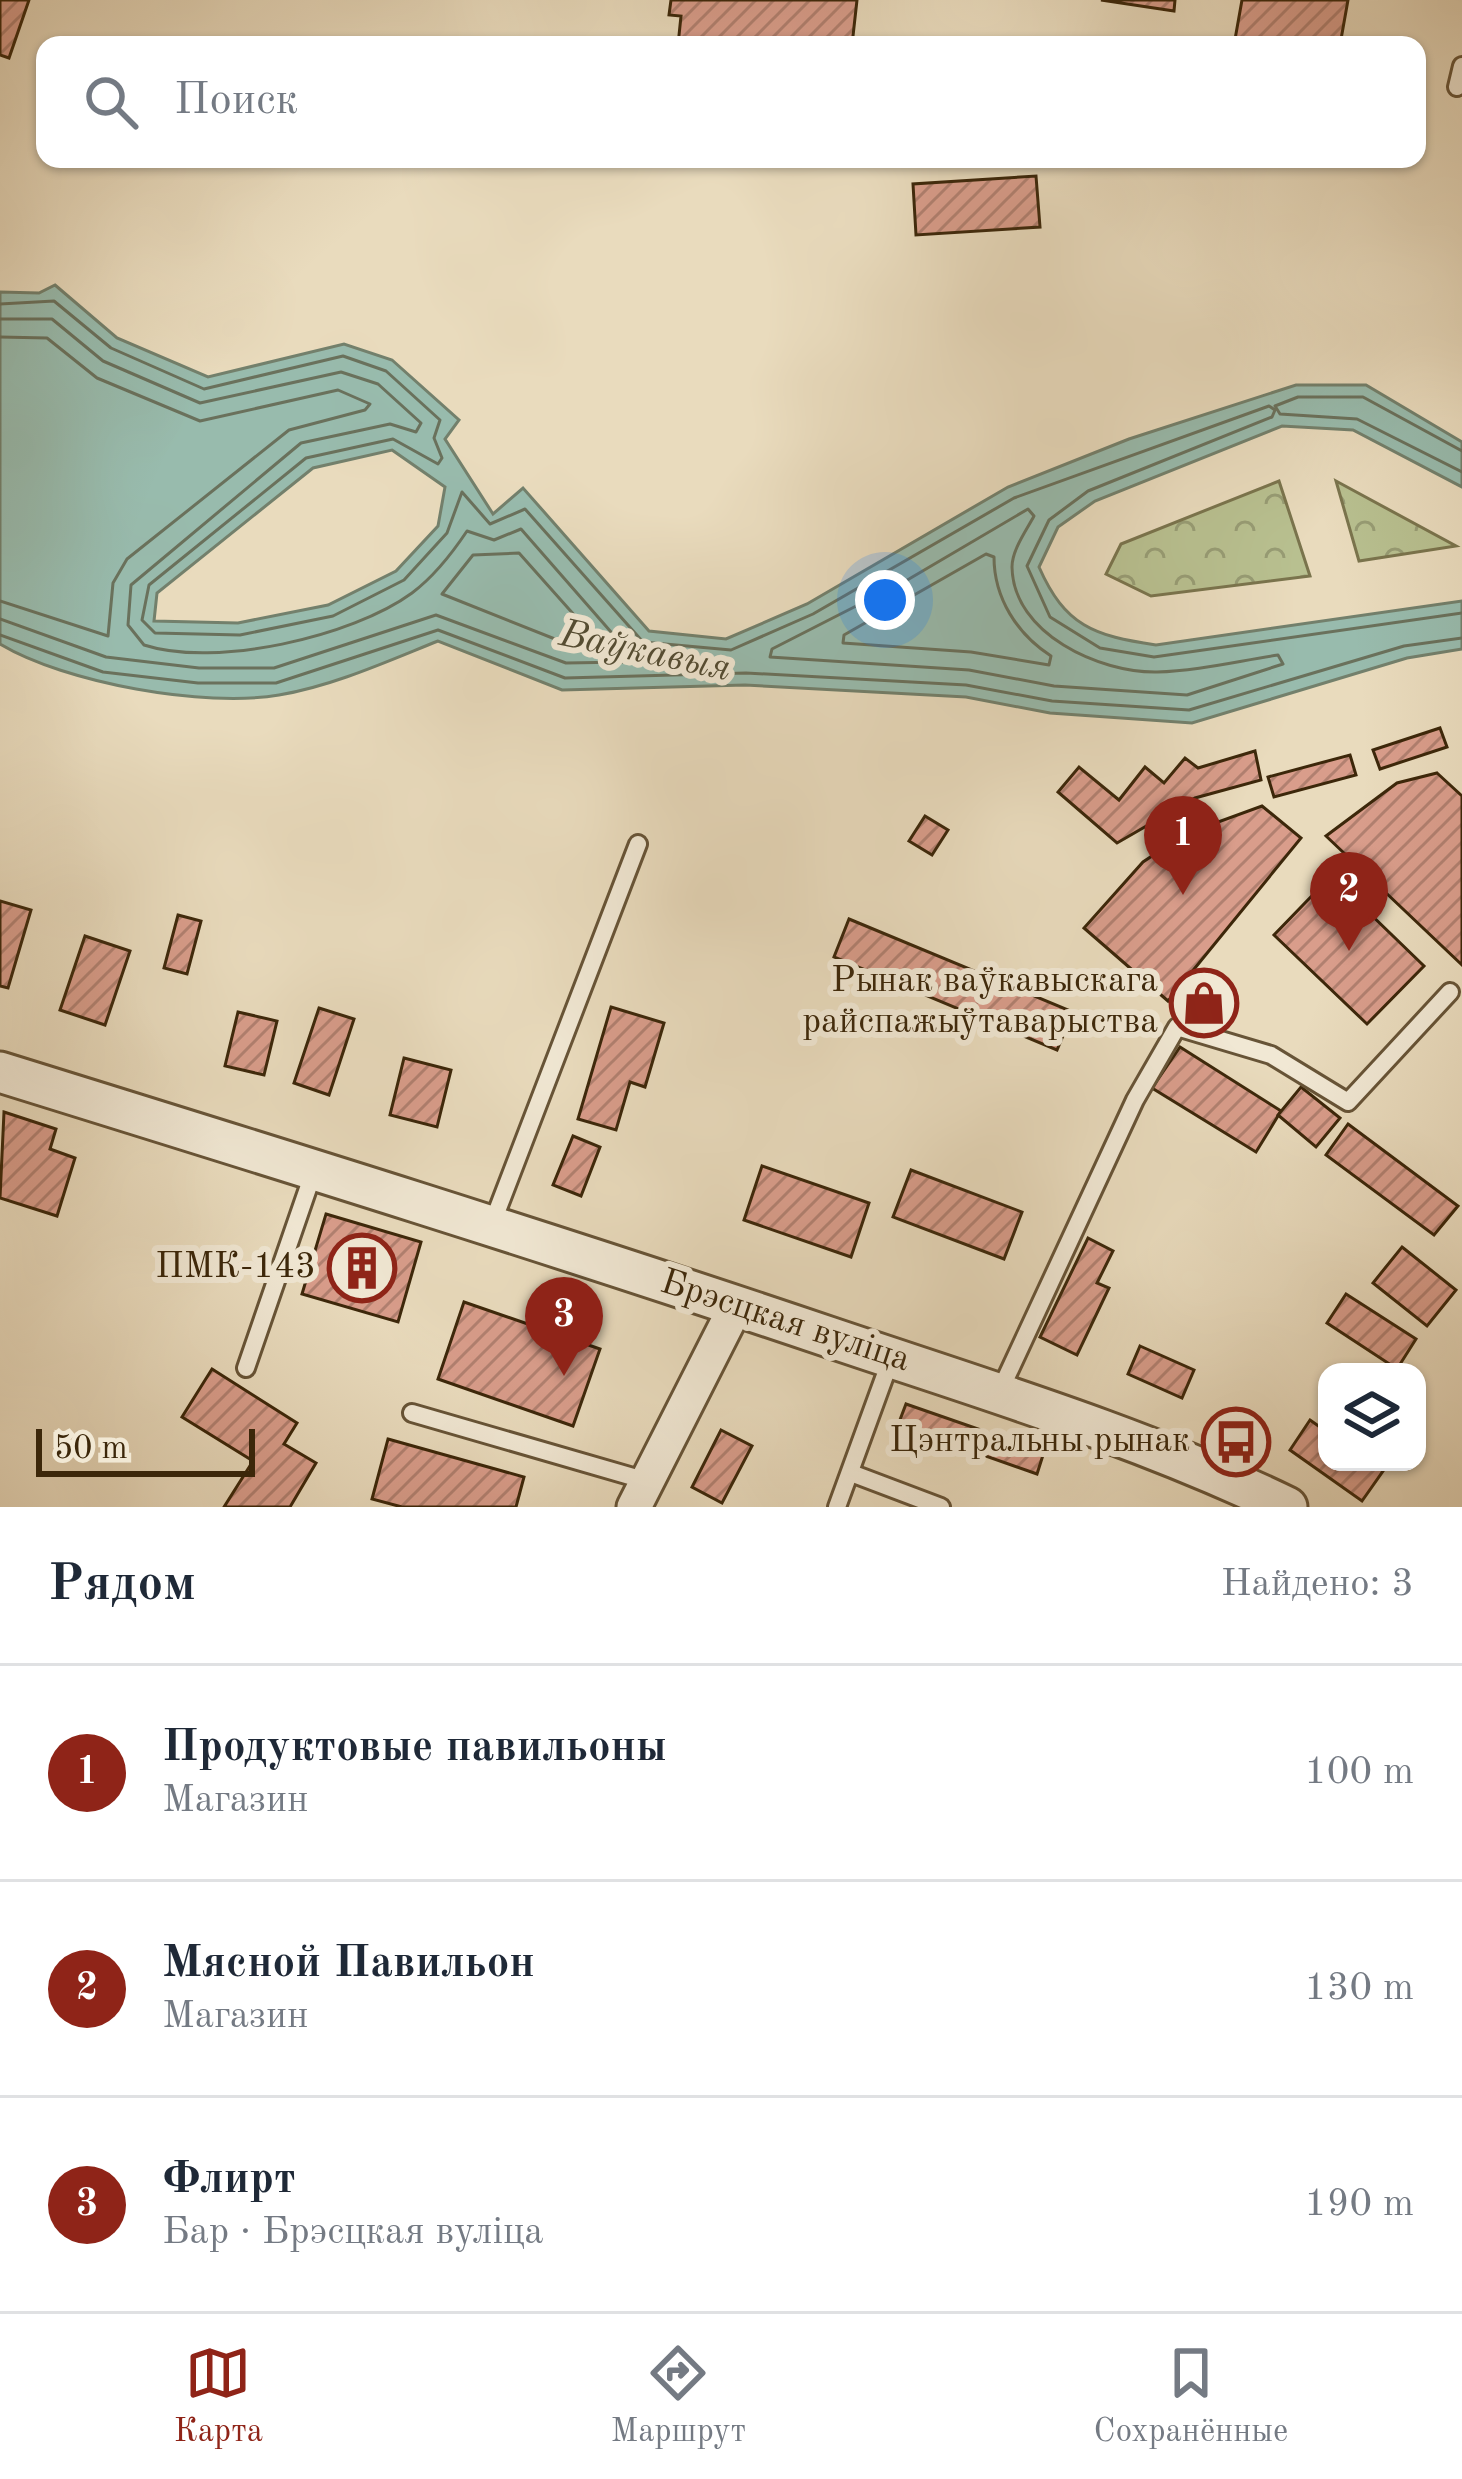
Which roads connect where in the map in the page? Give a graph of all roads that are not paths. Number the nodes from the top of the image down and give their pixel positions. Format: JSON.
{"nodes":[{"id":1,"x":1462,"y":66,"type":"edge"},
{"id":2,"x":1457,"y":87,"type":"dead end"},
{"id":3,"x":638,"y":844,"type":"dead end"},
{"id":4,"x":1450,"y":992,"type":"dead end"},
{"id":5,"x":0,"y":1072,"type":"edge"},
{"id":6,"x":314,"y":1170,"type":"junction"},
{"id":7,"x":492,"y":1225,"type":"junction"},
{"id":8,"x":736,"y":1306,"type":"junction"},
{"id":9,"x":891,"y":1358,"type":"junction"},
{"id":10,"x":246,"y":1368,"type":"dead end"},
{"id":11,"x":999,"y":1394,"type":"junction"},
{"id":12,"x":412,"y":1413,"type":"dead end"},
{"id":13,"x":851,"y":1472,"type":"junction"},
{"id":14,"x":641,"y":1494,"type":"edge"},
{"id":15,"x":837,"y":1507,"type":"edge"},
{"id":16,"x":940,"y":1507,"type":"edge"},
{"id":17,"x":1287,"y":1507,"type":"edge"}],
"edges":[{"from":1,"to":2,"type":"lane"},
{"from":3,"to":7,"type":"lane"},
{"from":4,"to":11,"type":"lane"},
{"from":5,"to":6,"type":"street","name":"Брэсцкая вуліца"},
{"from":6,"to":7,"type":"street","name":"Брэсцкая вуліца"},
{"from":6,"to":10,"type":"lane"},
{"from":7,"to":8,"type":"street","name":"Брэсцкая вуліца"},
{"from":8,"to":9,"type":"street","name":"Брэсцкая вуліца"},
{"from":8,"to":14,"type":"street"},
{"from":9,"to":11,"type":"street","name":"Брэсцкая вуліца"},
{"from":9,"to":13,"type":"lane"},
{"from":11,"to":17,"type":"street","name":"Брэсцкая вуліца"},
{"from":12,"to":14,"type":"lane"},
{"from":13,"to":15,"type":"lane"},
{"from":13,"to":16,"type":"lane"}]}
